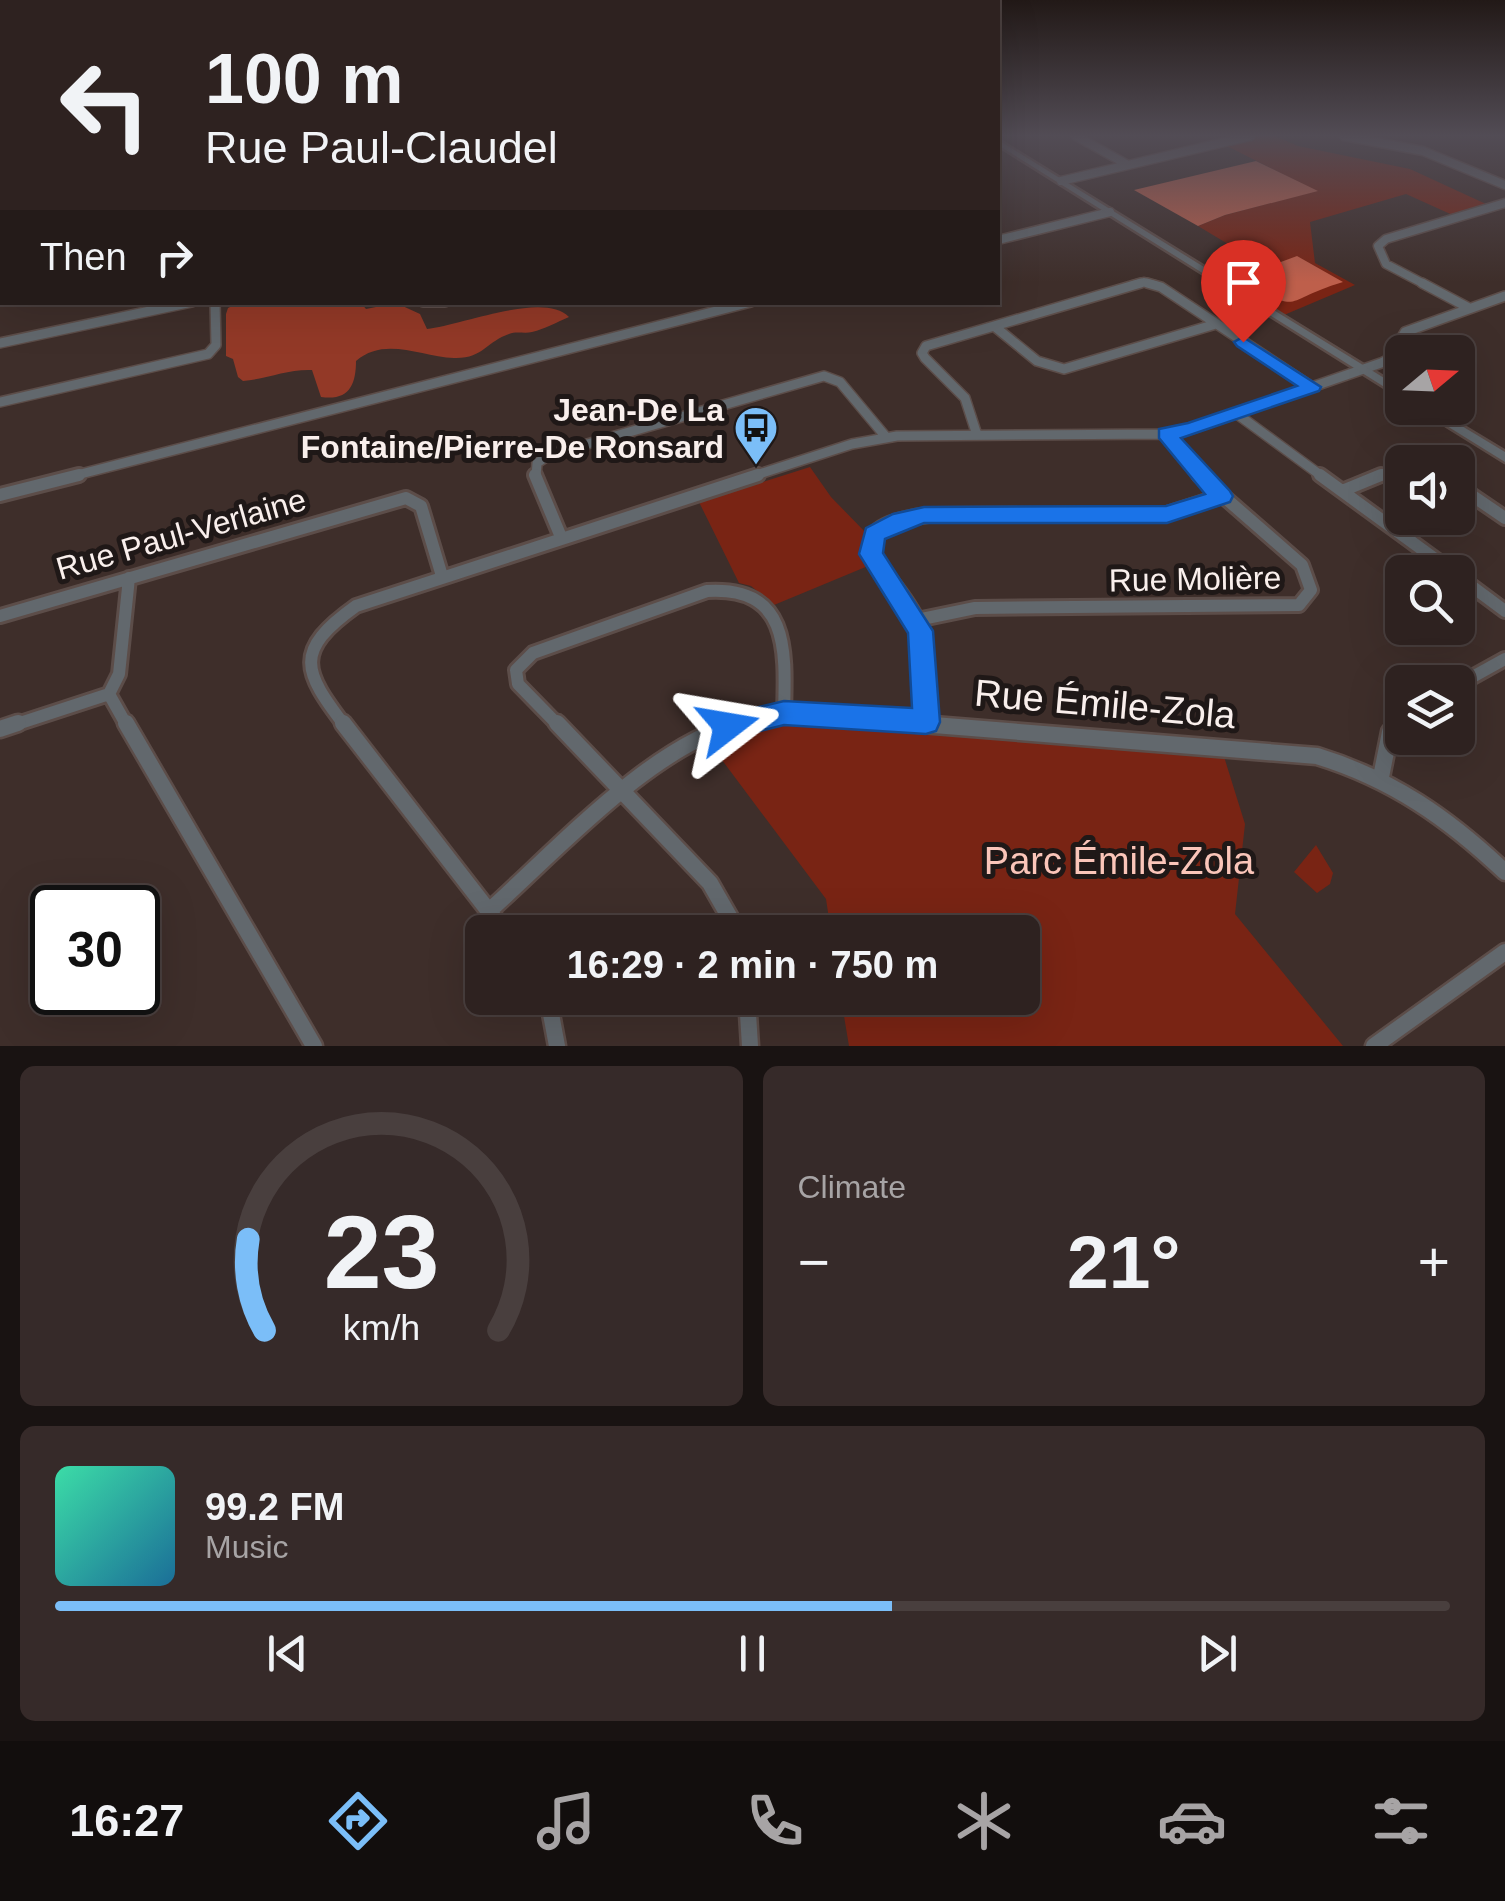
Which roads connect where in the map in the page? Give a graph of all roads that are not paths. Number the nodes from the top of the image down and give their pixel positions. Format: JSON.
{"nodes":[{"id":1,"x":1067,"y":185,"type":"edge"},
{"id":2,"x":1505,"y":202,"type":"edge"},
{"id":3,"x":1110,"y":212,"type":"junction"},
{"id":4,"x":1000,"y":240,"type":"edge"},
{"id":5,"x":1505,"y":296,"type":"edge"},
{"id":6,"x":178,"y":305,"type":"edge"},
{"id":7,"x":214,"y":305,"type":"edge"},
{"id":8,"x":739,"y":305,"type":"edge"},
{"id":9,"x":1470,"y":308,"type":"junction"},
{"id":10,"x":1216,"y":324,"type":"junction"},
{"id":11,"x":994,"y":326,"type":"junction"},
{"id":12,"x":0,"y":343,"type":"edge"},
{"id":13,"x":1362,"y":369,"type":"junction"},
{"id":14,"x":1385,"y":383,"type":"edge"},
{"id":15,"x":1312,"y":387,"type":"junction"},
{"id":16,"x":0,"y":402,"type":"edge"},
{"id":17,"x":1237,"y":414,"type":"junction"},
{"id":18,"x":1452,"y":425,"type":"edge"},
{"id":19,"x":1166,"y":434,"type":"junction"},
{"id":20,"x":976,"y":435,"type":"junction"},
{"id":21,"x":886,"y":436,"type":"junction"},
{"id":22,"x":1505,"y":458,"type":"edge"},
{"id":23,"x":1385,"y":473,"type":"edge"},
{"id":24,"x":1342,"y":490,"type":"junction"},
{"id":25,"x":0,"y":495,"type":"edge"},
{"id":26,"x":1222,"y":496,"type":"junction"},
{"id":27,"x":1475,"y":498,"type":"edge"},
{"id":28,"x":1505,"y":518,"type":"edge"},
{"id":29,"x":562,"y":537,"type":"junction"},
{"id":30,"x":1429,"y":555,"type":"edge"},
{"id":31,"x":442,"y":576,"type":"junction"},
{"id":32,"x":129,"y":578,"type":"junction"},
{"id":33,"x":1475,"y":589,"type":"edge"},
{"id":34,"x":1505,"y":611,"type":"edge"},
{"id":35,"x":0,"y":616,"type":"edge"},
{"id":36,"x":917,"y":620,"type":"junction"},
{"id":37,"x":1505,"y":659,"type":"edge"},
{"id":38,"x":1475,"y":676,"type":"edge"},
{"id":39,"x":109,"y":694,"type":"junction"},
{"id":40,"x":784,"y":713,"type":"junction"},
{"id":41,"x":926,"y":722,"type":"junction"},
{"id":42,"x":0,"y":729,"type":"edge"},
{"id":43,"x":1386,"y":755,"type":"edge"},
{"id":44,"x":1382,"y":777,"type":"junction"},
{"id":45,"x":625,"y":790,"type":"junction"},
{"id":46,"x":1505,"y":872,"type":"edge"},
{"id":47,"x":489,"y":911,"type":"junction"},
{"id":48,"x":492,"y":915,"type":"edge"},
{"id":49,"x":730,"y":915,"type":"edge"},
{"id":50,"x":1505,"y":952,"type":"edge"},
{"id":51,"x":551,"y":1015,"type":"edge"},
{"id":52,"x":748,"y":1015,"type":"edge"},
{"id":53,"x":314,"y":1046,"type":"edge"},
{"id":54,"x":557,"y":1046,"type":"edge"},
{"id":55,"x":750,"y":1046,"type":"edge"},
{"id":56,"x":1374,"y":1046,"type":"edge"}],
"edges":[{"from":1,"to":3,"type":"street"},
{"from":2,"to":9,"type":"street"},
{"from":3,"to":4,"type":"street"},
{"from":3,"to":13,"type":"street"},
{"from":5,"to":9,"type":"street"},
{"from":6,"to":12,"type":"street"},
{"from":7,"to":16,"type":"street"},
{"from":8,"to":25,"type":"street"},
{"from":9,"to":13,"type":"street"},
{"from":10,"to":11,"type":"street"},
{"from":10,"to":11,"type":"street"},
{"from":10,"to":15,"type":"street"},
{"from":11,"to":20,"type":"street"},
{"from":13,"to":14,"type":"street"},
{"from":13,"to":15,"type":"street"},
{"from":15,"to":17,"type":"street"},
{"from":17,"to":19,"type":"street"},
{"from":17,"to":24,"type":"street"},
{"from":18,"to":22,"type":"street"},
{"from":19,"to":20,"type":"street"},
{"from":19,"to":26,"type":"street","name":"Rue Molière"},
{"from":20,"to":21,"type":"street"},
{"from":21,"to":29,"type":"street"},
{"from":21,"to":29,"type":"street"},
{"from":23,"to":24,"type":"street"},
{"from":24,"to":30,"type":"street"},
{"from":26,"to":36,"type":"street"},
{"from":26,"to":36,"type":"street","name":"Rue Molière"},
{"from":27,"to":28,"type":"street"},
{"from":29,"to":31,"type":"street"},
{"from":31,"to":32,"type":"street","name":"Rue Paul-Verlaine"},
{"from":31,"to":47,"type":"street"},
{"from":32,"to":35,"type":"street","name":"Rue Paul-Verlaine"},
{"from":32,"to":39,"type":"street"},
{"from":33,"to":34,"type":"street"},
{"from":36,"to":41,"type":"street"},
{"from":37,"to":38,"type":"street"},
{"from":39,"to":42,"type":"street"},
{"from":39,"to":53,"type":"street"},
{"from":40,"to":41,"type":"street","name":"Rue Émile-Zola"},
{"from":40,"to":45,"type":"street","name":"Rue Émile-Zola"},
{"from":40,"to":45,"type":"street"},
{"from":41,"to":44,"type":"street","name":"Rue Émile-Zola"},
{"from":43,"to":44,"type":"street"},
{"from":44,"to":46,"type":"street","name":"Rue Émile-Zola"},
{"from":45,"to":47,"type":"street","name":"Rue Émile-Zola"},
{"from":45,"to":49,"type":"street"},
{"from":47,"to":48,"type":"street"},
{"from":50,"to":56,"type":"street"},
{"from":51,"to":54,"type":"street"},
{"from":52,"to":55,"type":"street"}]}
